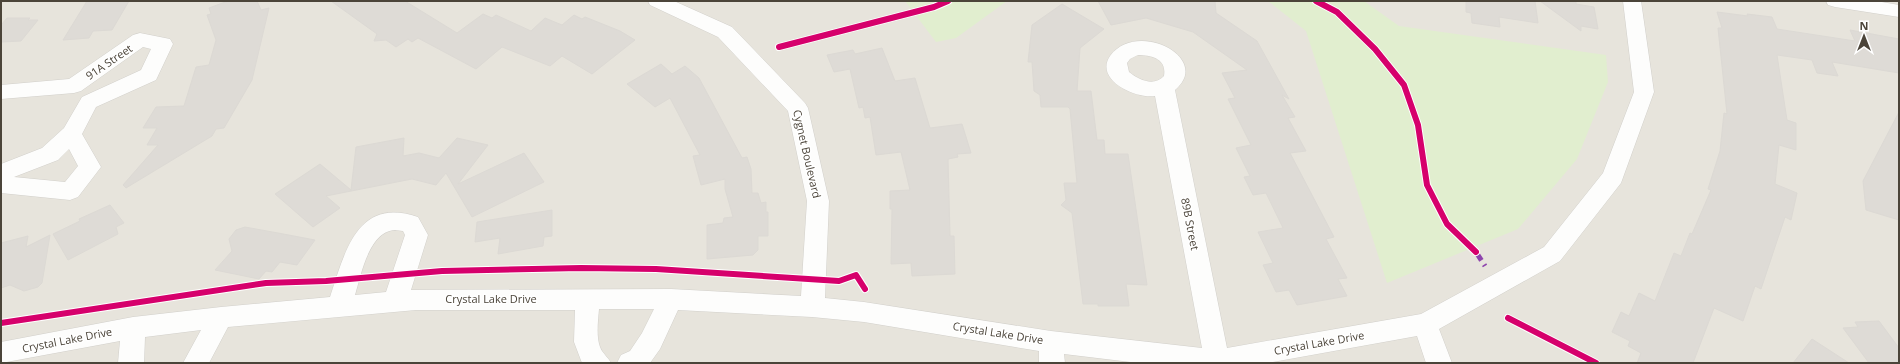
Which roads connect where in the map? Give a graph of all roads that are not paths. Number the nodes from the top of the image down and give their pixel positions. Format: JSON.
{"nodes":[{"id":1,"x":657,"y":1,"type":"edge"},
{"id":2,"x":1632,"y":1,"type":"edge"},
{"id":3,"x":1835,"y":1,"type":"edge"},
{"id":4,"x":1899,"y":11,"type":"edge"},
{"id":5,"x":74,"y":86,"type":"junction"},
{"id":6,"x":1164,"y":87,"type":"dead end"},
{"id":7,"x":1,"y":92,"type":"edge"},
{"id":8,"x":89,"y":102,"type":"junction"},
{"id":9,"x":71,"y":134,"type":"junction"},
{"id":10,"x":1,"y":173,"type":"edge"},
{"id":11,"x":1,"y":184,"type":"edge"},
{"id":12,"x":588,"y":299,"type":"junction"},
{"id":13,"x":671,"y":299,"type":"junction"},
{"id":14,"x":395,"y":302,"type":"junction"},
{"id":15,"x":339,"y":307,"type":"junction"},
{"id":16,"x":812,"y":307,"type":"junction"},
{"id":17,"x":221,"y":317,"type":"junction"},
{"id":18,"x":1425,"y":324,"type":"junction"},
{"id":19,"x":133,"y":328,"type":"junction"},
{"id":20,"x":1,"y":352,"type":"edge"},
{"id":21,"x":1051,"y":352,"type":"edge"},
{"id":22,"x":1217,"y":361,"type":"junction"},
{"id":23,"x":131,"y":363,"type":"edge"},
{"id":24,"x":196,"y":363,"type":"edge"},
{"id":25,"x":598,"y":363,"type":"edge"},
{"id":26,"x":630,"y":363,"type":"edge"},
{"id":27,"x":1439,"y":363,"type":"edge"}],
"edges":[{"from":1,"to":16,"type":"street","name":"Cygnet Boulevard"},
{"from":2,"to":18,"type":"street","name":"Crystal Lake Drive"},
{"from":3,"to":4,"type":"street"},
{"from":5,"to":7,"type":"street"},
{"from":5,"to":8,"type":"street","name":"91A Street"},
{"from":5,"to":8,"type":"street","name":"91A Street"},
{"from":6,"to":22,"type":"street","name":"89B Street"},
{"from":8,"to":9,"type":"street"},
{"from":9,"to":10,"type":"street"},
{"from":9,"to":11,"type":"street"},
{"from":12,"to":13,"type":"street","name":"Crystal Lake Drive"},
{"from":12,"to":14,"type":"street","name":"Crystal Lake Drive"},
{"from":12,"to":25,"type":"street"},
{"from":13,"to":16,"type":"street","name":"Crystal Lake Drive"},
{"from":13,"to":26,"type":"street"},
{"from":14,"to":15,"type":"street","name":"Crystal Lake Drive"},
{"from":14,"to":15,"type":"street"},
{"from":15,"to":17,"type":"street","name":"Crystal Lake Drive"},
{"from":16,"to":21,"type":"street","name":"Crystal Lake Drive"},
{"from":17,"to":19,"type":"street","name":"Crystal Lake Drive"},
{"from":17,"to":24,"type":"street"},
{"from":18,"to":22,"type":"street","name":"Crystal Lake Drive"},
{"from":18,"to":27,"type":"street"},
{"from":19,"to":20,"type":"street","name":"Crystal Lake Drive"},
{"from":19,"to":23,"type":"street"},
{"from":21,"to":22,"type":"street","name":"Crystal Lake Drive"}]}
